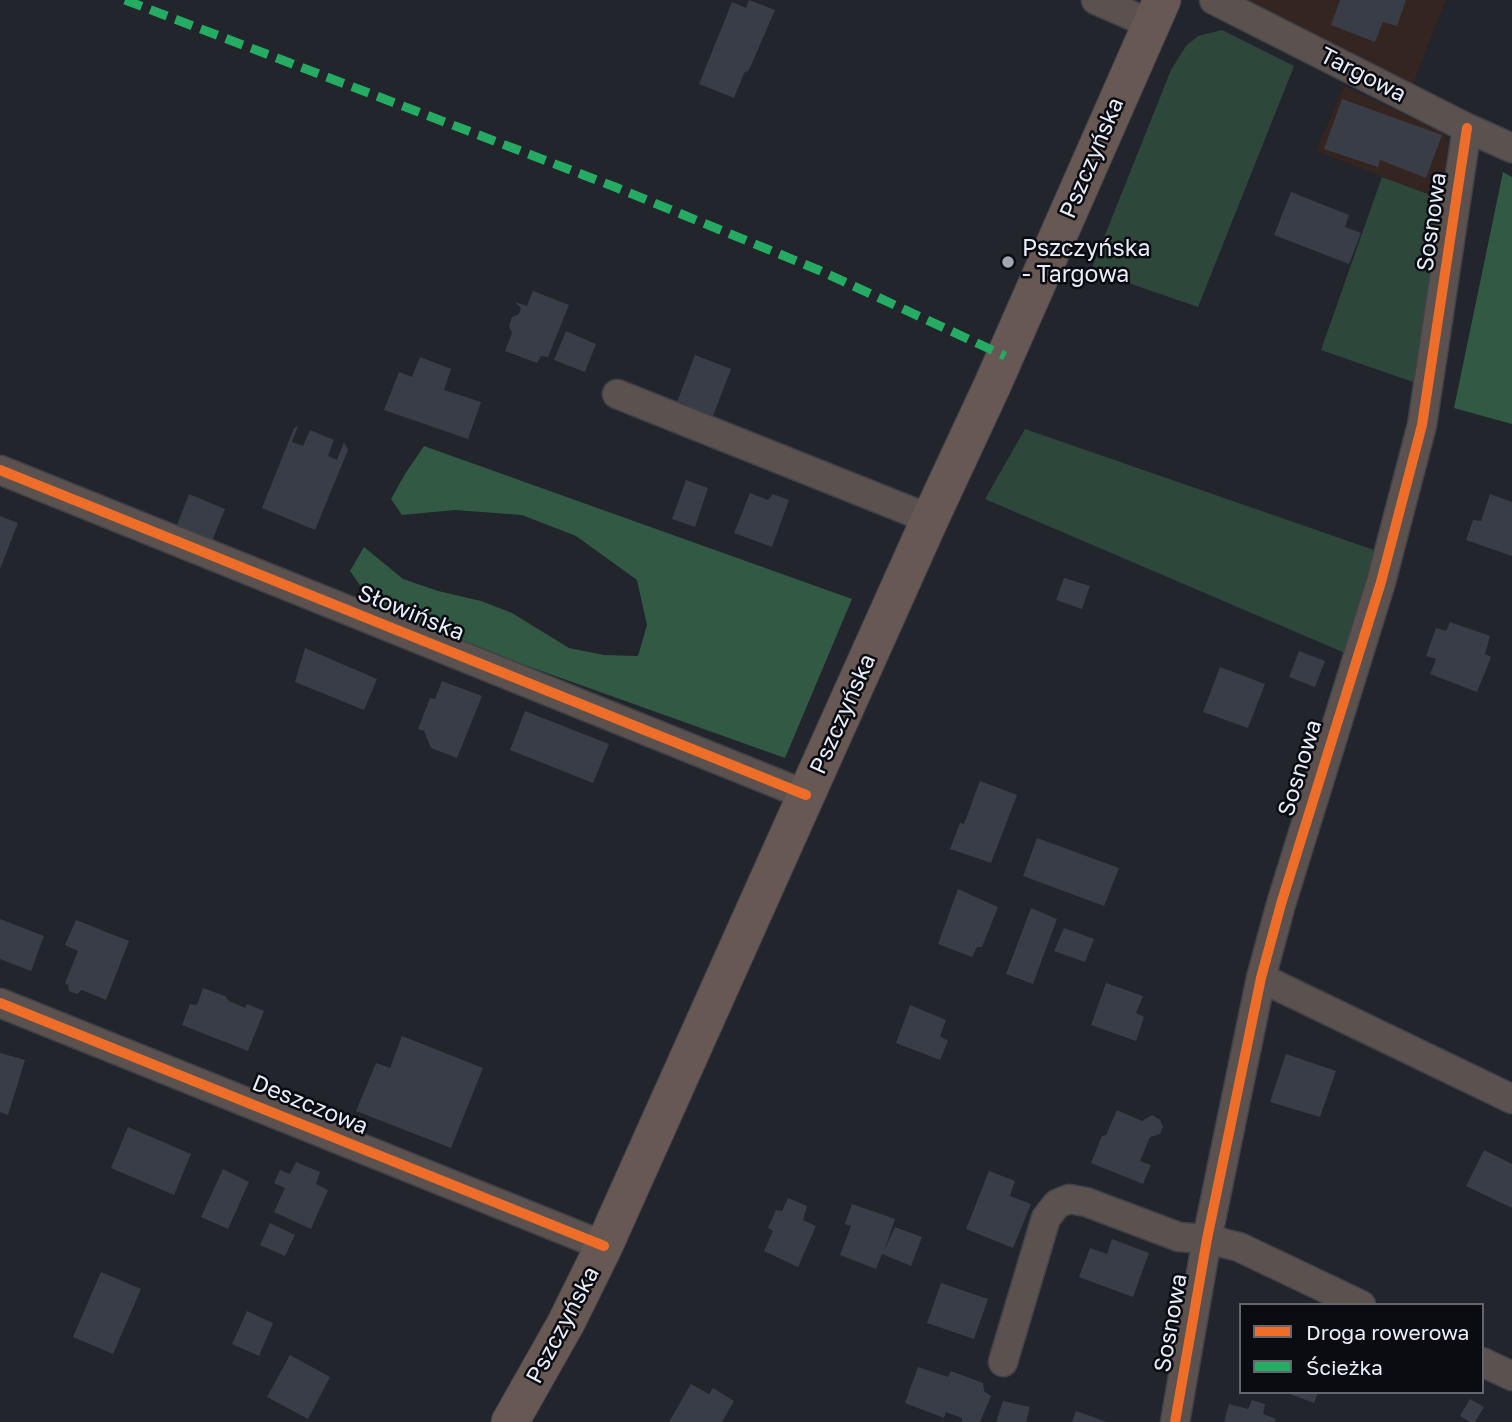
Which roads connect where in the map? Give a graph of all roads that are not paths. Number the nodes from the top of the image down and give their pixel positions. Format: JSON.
{"nodes":[{"id":1,"x":1096,"y":0,"type":"edge"},
{"id":2,"x":1214,"y":0,"type":"edge"},
{"id":3,"x":1156,"y":12,"type":"edge"},
{"id":4,"x":1466,"y":128,"type":"junction"},
{"id":5,"x":1512,"y":148,"type":"edge"},
{"id":6,"x":617,"y":394,"type":"dead end"},
{"id":7,"x":0,"y":470,"type":"edge"},
{"id":8,"x":930,"y":519,"type":"junction"},
{"id":9,"x":806,"y":795,"type":"junction"},
{"id":10,"x":1261,"y":978,"type":"junction"},
{"id":11,"x":0,"y":1003,"type":"edge"},
{"id":12,"x":1512,"y":1099,"type":"edge"},
{"id":13,"x":1207,"y":1239,"type":"junction"},
{"id":14,"x":604,"y":1246,"type":"junction"},
{"id":15,"x":1358,"y":1303,"type":"edge"},
{"id":16,"x":1003,"y":1362,"type":"dead end"},
{"id":17,"x":1484,"y":1363,"type":"edge"},
{"id":18,"x":1512,"y":1376,"type":"edge"},
{"id":19,"x":510,"y":1422,"type":"edge"},
{"id":20,"x":1175,"y":1422,"type":"edge"}],
"edges":[{"from":1,"to":3,"type":"street"},
{"from":2,"to":4,"type":"street","name":"Targowa"},
{"from":3,"to":8,"type":"main road","name":"Pszczyńska"},
{"from":4,"to":5,"type":"street","name":"Targowa"},
{"from":4,"to":10,"type":"street","name":"Sosnowa"},
{"from":6,"to":8,"type":"street"},
{"from":7,"to":9,"type":"street","name":"Słowińska"},
{"from":8,"to":9,"type":"main road","name":"Pszczyńska"},
{"from":9,"to":14,"type":"main road","name":"Pszczyńska"},
{"from":10,"to":12,"type":"street"},
{"from":10,"to":13,"type":"street","name":"Sosnowa"},
{"from":11,"to":14,"type":"street","name":"Deszczowa"},
{"from":13,"to":15,"type":"street"},
{"from":13,"to":16,"type":"street"},
{"from":13,"to":20,"type":"street","name":"Sosnowa"},
{"from":14,"to":19,"type":"main road","name":"Pszczyńska"},
{"from":17,"to":18,"type":"street"}]}
